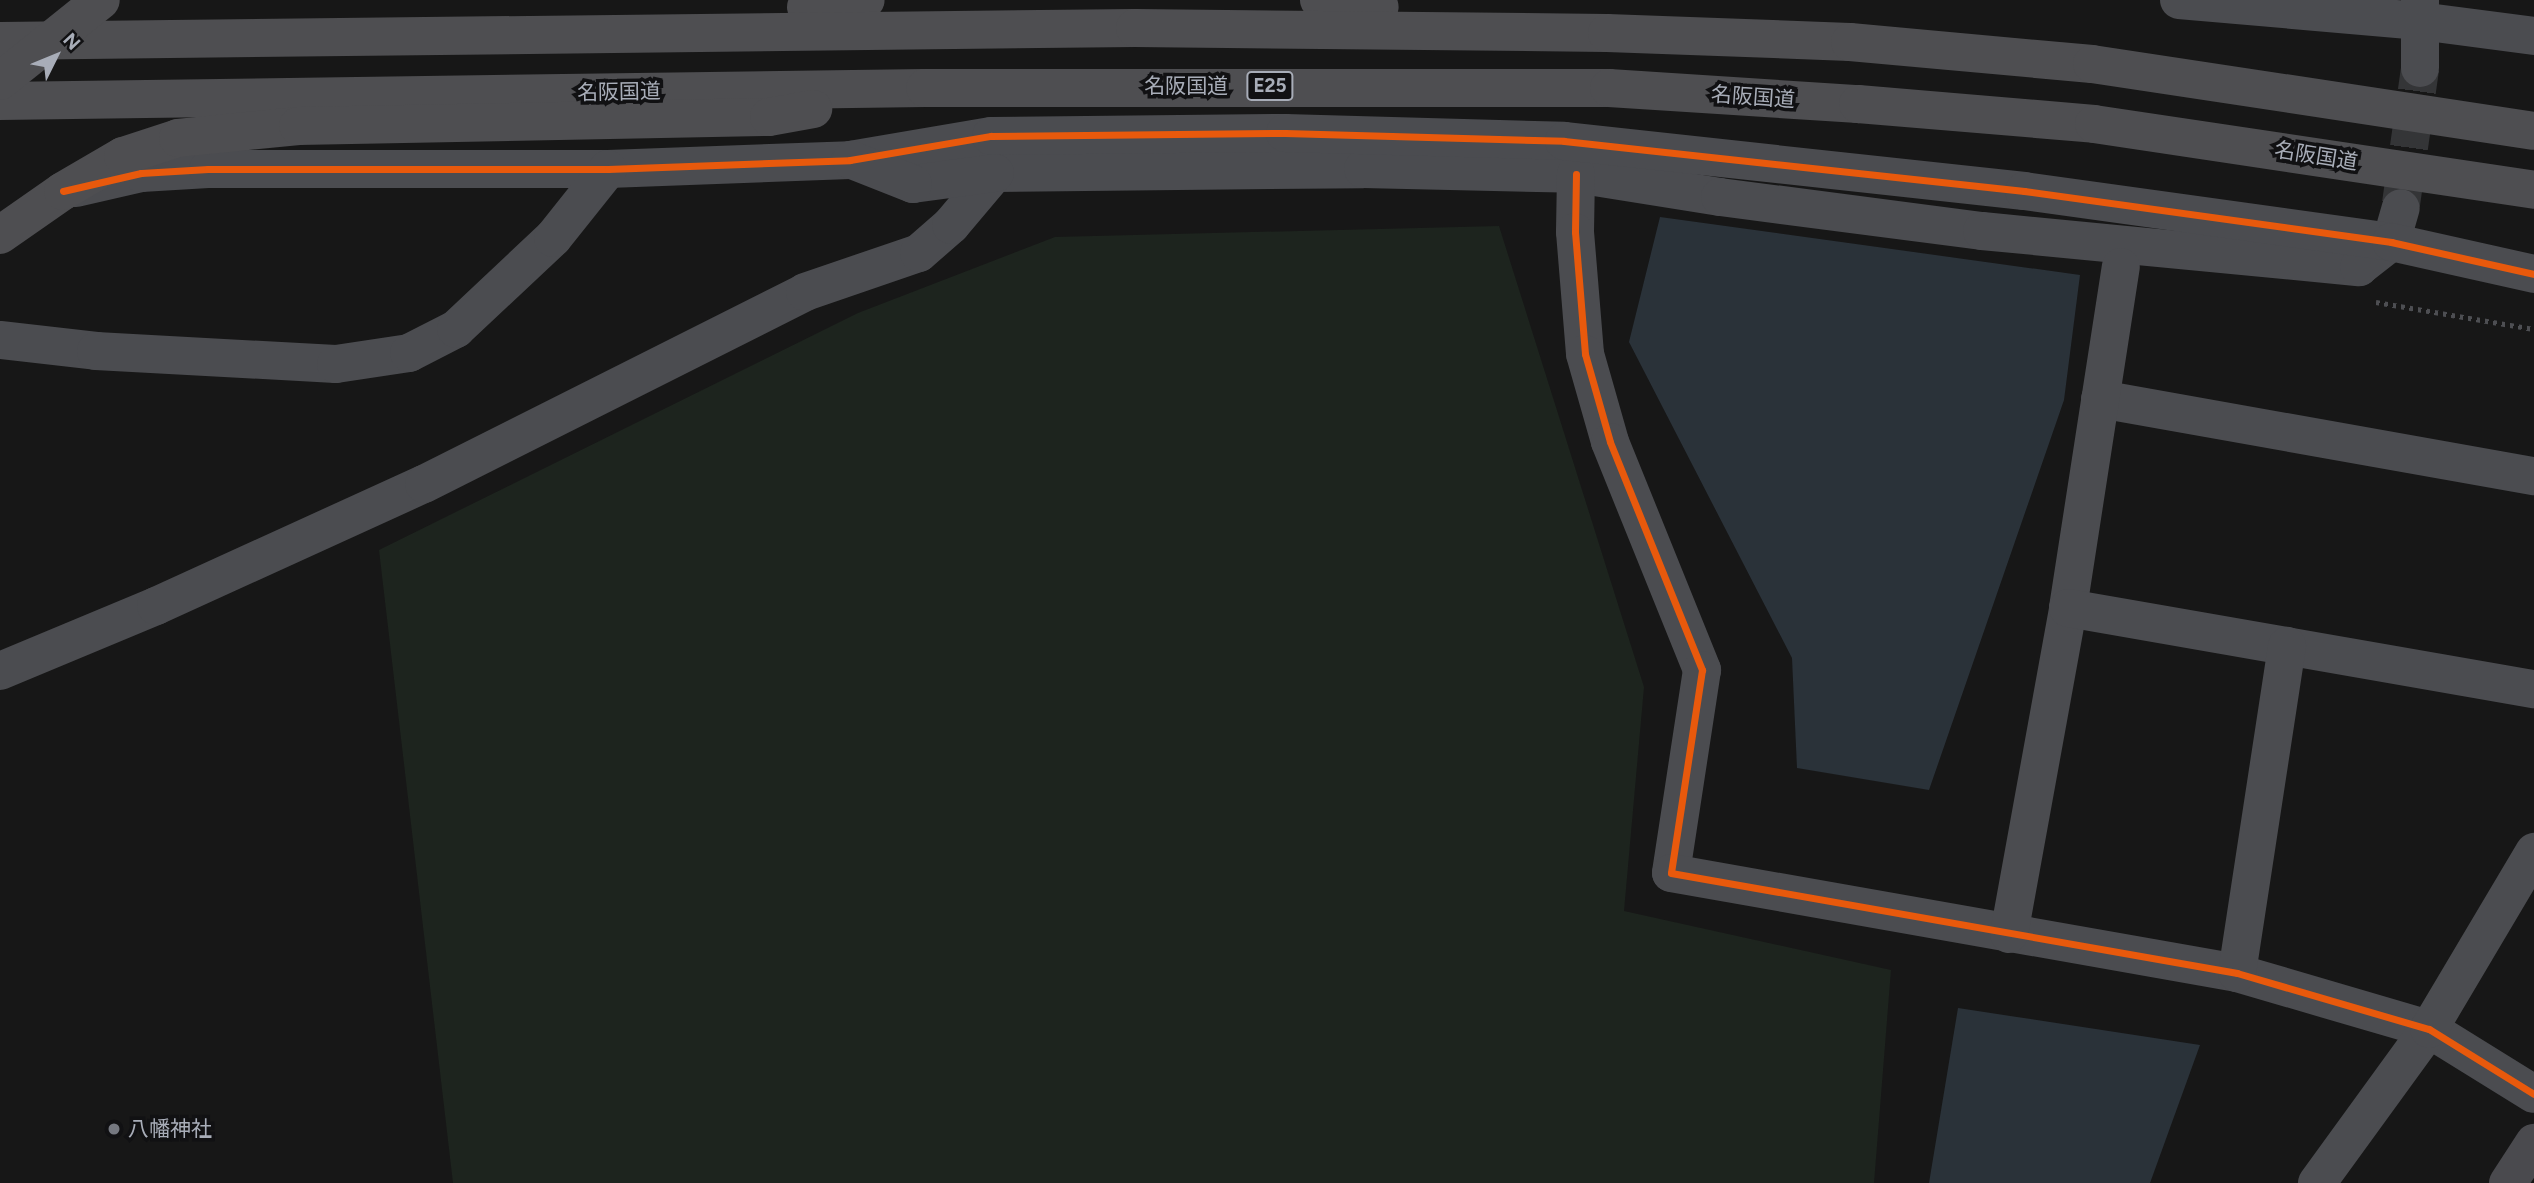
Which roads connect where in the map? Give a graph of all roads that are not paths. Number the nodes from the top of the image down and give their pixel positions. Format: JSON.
{"nodes":[{"id":1,"x":101,"y":0,"type":"edge"},
{"id":2,"x":866,"y":0,"type":"edge"},
{"id":3,"x":1319,"y":0,"type":"edge"},
{"id":4,"x":2179,"y":0,"type":"edge"},
{"id":5,"x":2420,"y":11,"type":"edge"},
{"id":6,"x":2534,"y":36,"type":"edge"},
{"id":7,"x":302,"y":37,"type":"junction"},
{"id":8,"x":0,"y":41,"type":"edge"},
{"id":9,"x":2420,"y":68,"type":"tunnel mouth"},
{"id":10,"x":0,"y":81,"type":"edge"},
{"id":11,"x":925,"y":88,"type":"junction"},
{"id":12,"x":2340,"y":100,"type":"junction"},
{"id":13,"x":0,"y":101,"type":"edge"},
{"id":14,"x":2534,"y":131,"type":"edge"},
{"id":15,"x":850,"y":160,"type":"junction"},
{"id":16,"x":608,"y":169,"type":"junction"},
{"id":17,"x":995,"y":173,"type":"junction"},
{"id":18,"x":1576,"y":174,"type":"junction"},
{"id":19,"x":2534,"y":190,"type":"edge"},
{"id":20,"x":63,"y":191,"type":"junction"},
{"id":21,"x":2396,"y":225,"type":"junction"},
{"id":22,"x":0,"y":235,"type":"edge"},
{"id":23,"x":2121,"y":267,"type":"dead end"},
{"id":24,"x":2534,"y":274,"type":"edge"},
{"id":25,"x":0,"y":340,"type":"edge"},
{"id":26,"x":2100,"y":398,"type":"junction"},
{"id":27,"x":2534,"y":476,"type":"edge"},
{"id":28,"x":2068,"y":608,"type":"junction"},
{"id":29,"x":2287,"y":646,"type":"junction"},
{"id":30,"x":0,"y":671,"type":"edge"},
{"id":31,"x":2534,"y":689,"type":"edge"},
{"id":32,"x":2534,"y":852,"type":"edge"},
{"id":33,"x":2009,"y":934,"type":"junction"},
{"id":34,"x":2237,"y":973,"type":"junction"},
{"id":35,"x":2429,"y":1029,"type":"junction"},
{"id":36,"x":2534,"y":1094,"type":"edge"},
{"id":37,"x":2534,"y":1143,"type":"edge"},
{"id":38,"x":2317,"y":1183,"type":"edge"},
{"id":39,"x":2508,"y":1183,"type":"edge"}],
"edges":[{"from":1,"to":10,"type":"highway","bridge":true},
{"from":2,"to":7,"type":"highway"},
{"from":3,"to":12,"type":"highway"},
{"from":4,"to":5,"type":"street"},
{"from":5,"to":6,"type":"street"},
{"from":5,"to":9,"type":"street"},
{"from":7,"to":8,"type":"highway"},
{"from":7,"to":12,"type":"highway"},
{"from":11,"to":13,"type":"highway","name":"名阪国道","number":"E25"},
{"from":11,"to":19,"type":"highway","name":"名阪国道","number":"E25"},
{"from":11,"to":20,"type":"highway"},
{"from":12,"to":14,"type":"highway"},
{"from":15,"to":16,"type":"street"},
{"from":15,"to":17,"type":"street"},
{"from":15,"to":21,"type":"street"},
{"from":16,"to":20,"type":"street"},
{"from":16,"to":25,"type":"street"},
{"from":17,"to":18,"type":"street"},
{"from":17,"to":30,"type":"street"},
{"from":18,"to":21,"type":"street"},
{"from":18,"to":33,"type":"street"},
{"from":20,"to":22,"type":"highway"},
{"from":21,"to":24,"type":"street"},
{"from":23,"to":26,"type":"street"},
{"from":26,"to":27,"type":"street"},
{"from":26,"to":28,"type":"street"},
{"from":28,"to":29,"type":"street"},
{"from":28,"to":33,"type":"street"},
{"from":29,"to":31,"type":"street"},
{"from":29,"to":34,"type":"street"},
{"from":32,"to":35,"type":"street"},
{"from":33,"to":34,"type":"street"},
{"from":34,"to":35,"type":"street"},
{"from":35,"to":36,"type":"street"},
{"from":35,"to":38,"type":"street"},
{"from":37,"to":39,"type":"street"}]}
